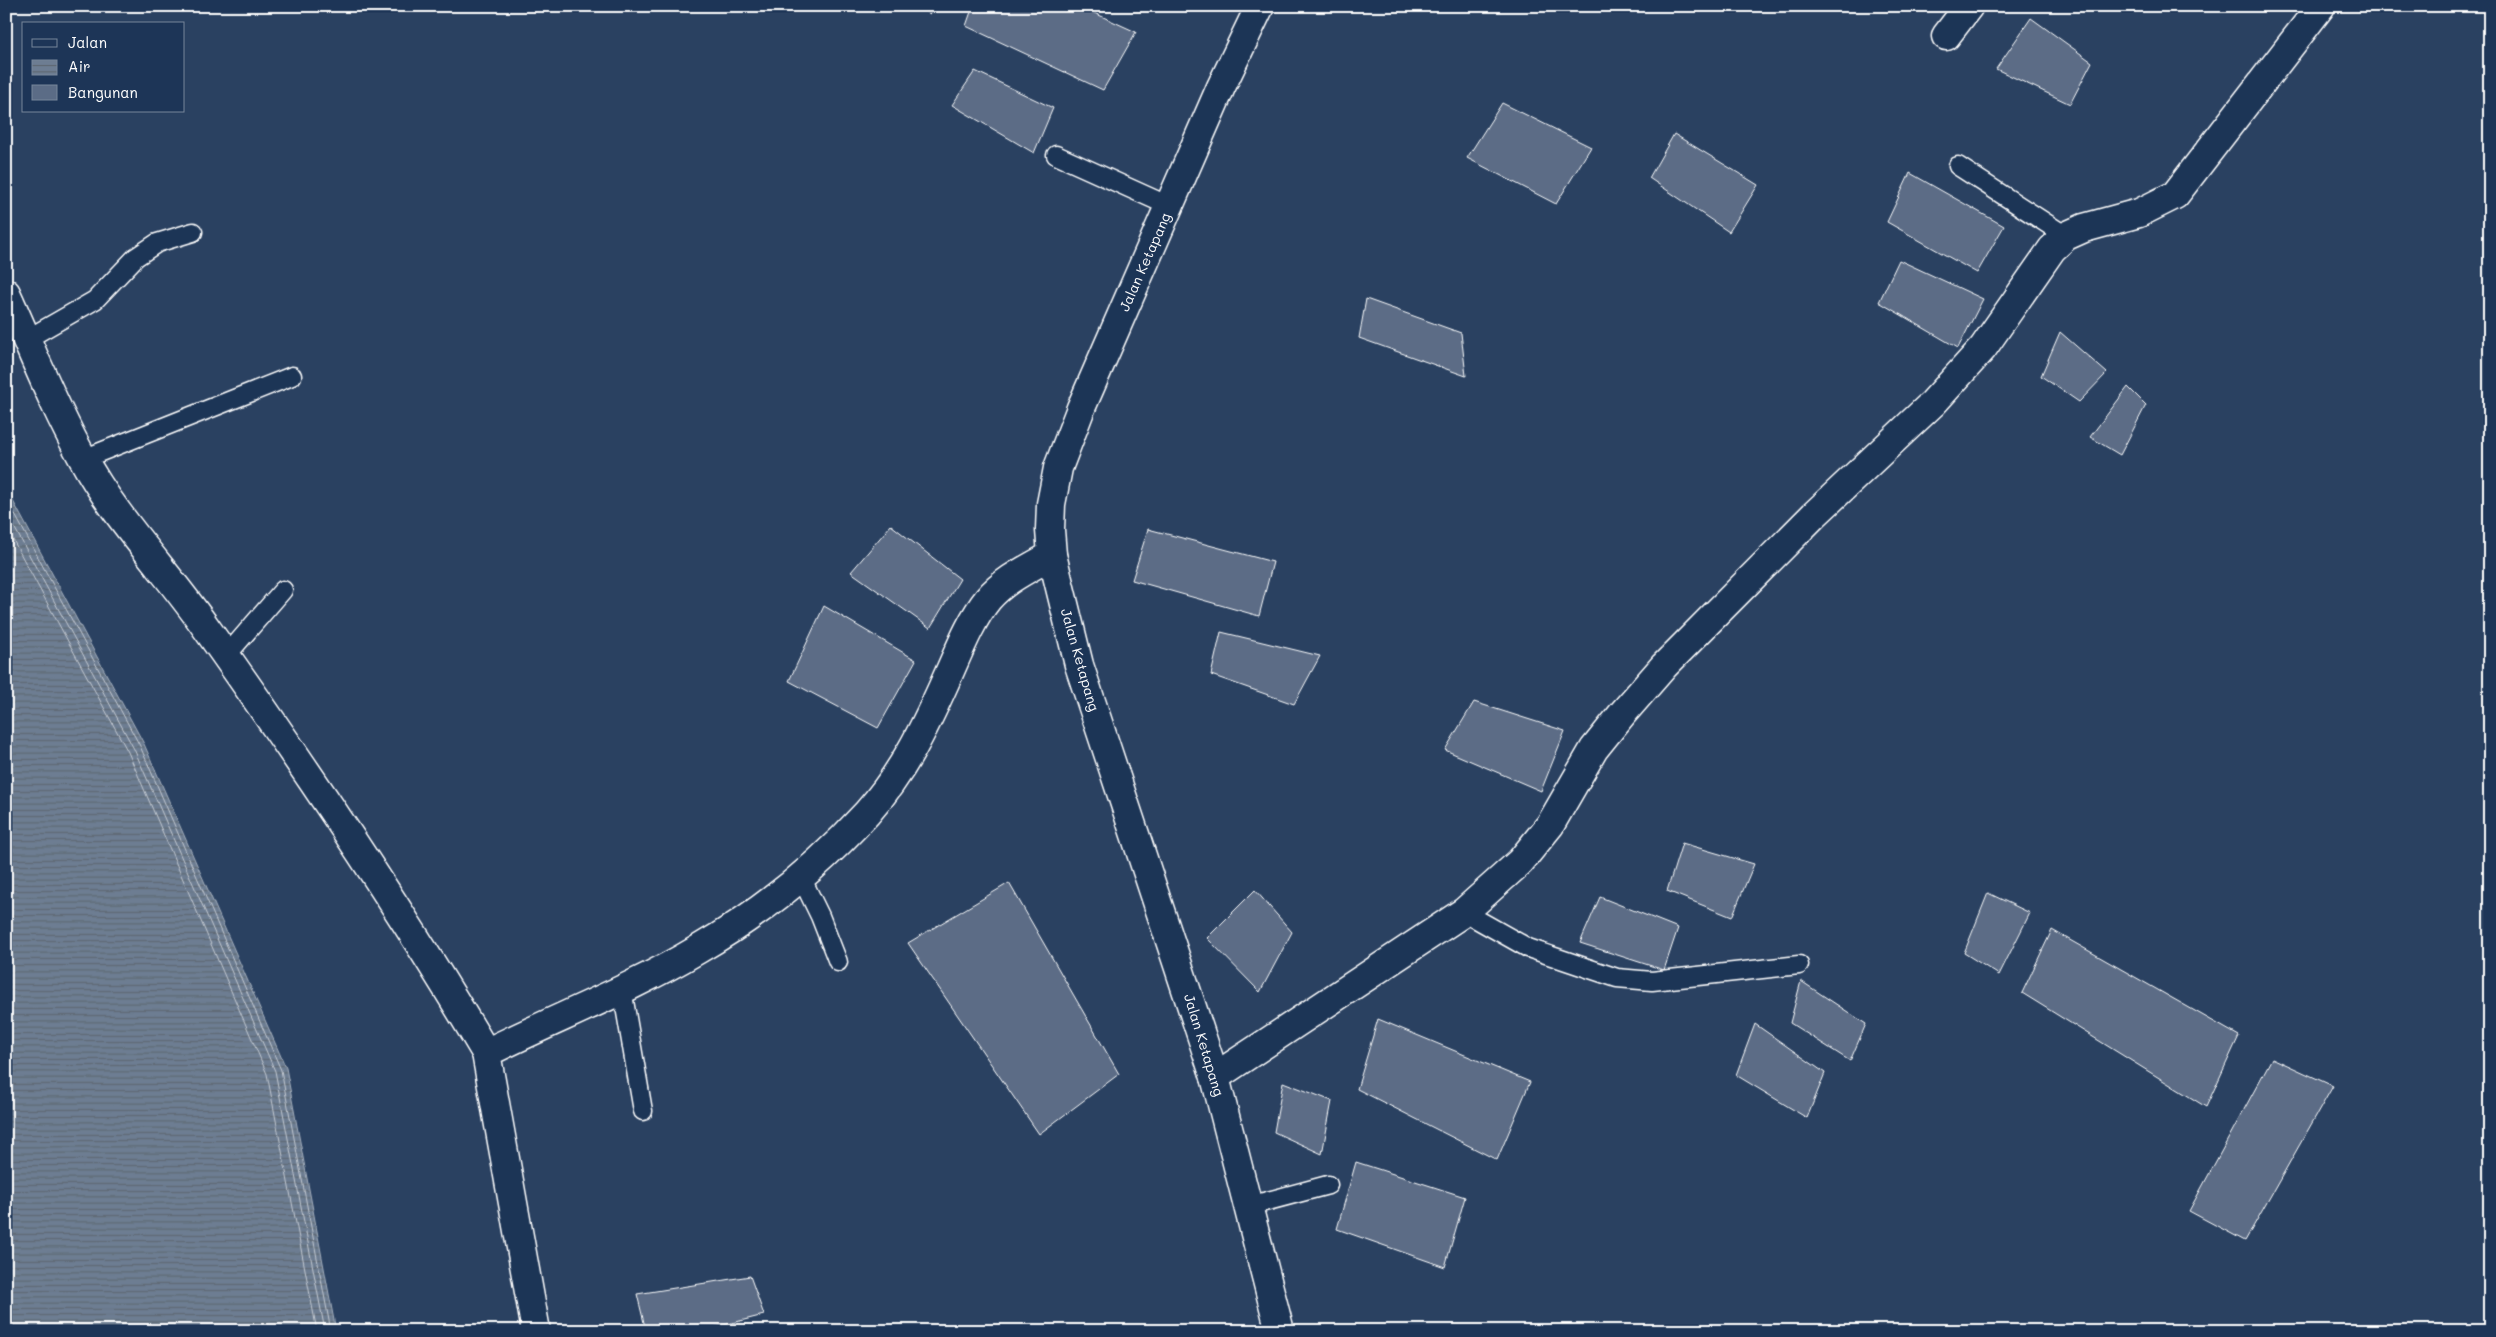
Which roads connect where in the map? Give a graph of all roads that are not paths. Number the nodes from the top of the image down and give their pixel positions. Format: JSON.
{"nodes":[{"id":1,"x":1260,"y":6,"type":"edge"},
{"id":2,"x":1968,"y":6,"type":"edge"},
{"id":3,"x":2321,"y":6,"type":"edge"},
{"id":4,"x":1946,"y":36,"type":"dead end"},
{"id":5,"x":1056,"y":155,"type":"dead end"},
{"id":6,"x":1958,"y":166,"type":"dead end"},
{"id":7,"x":1169,"y":206,"type":"junction"},
{"id":8,"x":193,"y":232,"type":"dead end"},
{"id":9,"x":2066,"y":236,"type":"junction"},
{"id":10,"x":6,"y":293,"type":"edge"},
{"id":11,"x":27,"y":339,"type":"junction"},
{"id":12,"x":292,"y":376,"type":"dead end"},
{"id":13,"x":83,"y":459,"type":"junction"},
{"id":14,"x":1052,"y":555,"type":"junction"},
{"id":15,"x":283,"y":590,"type":"dead end"},
{"id":16,"x":226,"y":656,"type":"junction"},
{"id":17,"x":801,"y":877,"type":"junction"},
{"id":18,"x":1464,"y":912,"type":"junction"},
{"id":19,"x":838,"y":962,"type":"dead end"},
{"id":20,"x":1799,"y":966,"type":"dead end"},
{"id":21,"x":622,"y":989,"type":"junction"},
{"id":22,"x":486,"y":1053,"type":"junction"},
{"id":23,"x":1216,"y":1077,"type":"junction"},
{"id":24,"x":644,"y":1111,"type":"dead end"},
{"id":25,"x":1328,"y":1185,"type":"dead end"},
{"id":26,"x":1249,"y":1206,"type":"junction"},
{"id":27,"x":536,"y":1331,"type":"edge"},
{"id":28,"x":1280,"y":1331,"type":"edge"}],
"edges":[{"from":1,"to":7,"type":"street","name":"Jalan Ketapang"},
{"from":2,"to":4,"type":"street"},
{"from":3,"to":9,"type":"street"},
{"from":5,"to":7,"type":"lane"},
{"from":6,"to":9,"type":"lane"},
{"from":7,"to":14,"type":"street","name":"Jalan Ketapang"},
{"from":8,"to":11,"type":"lane"},
{"from":9,"to":18,"type":"street"},
{"from":10,"to":11,"type":"street"},
{"from":11,"to":13,"type":"street"},
{"from":12,"to":13,"type":"lane"},
{"from":13,"to":16,"type":"street"},
{"from":14,"to":17,"type":"street"},
{"from":14,"to":23,"type":"street","name":"Jalan Ketapang"},
{"from":15,"to":16,"type":"lane"},
{"from":16,"to":22,"type":"street"},
{"from":17,"to":19,"type":"lane"},
{"from":17,"to":21,"type":"street"},
{"from":18,"to":20,"type":"lane"},
{"from":18,"to":23,"type":"street"},
{"from":21,"to":22,"type":"street"},
{"from":21,"to":24,"type":"lane"},
{"from":22,"to":27,"type":"street"},
{"from":23,"to":26,"type":"street","name":"Jalan Ketapang"},
{"from":25,"to":26,"type":"lane"},
{"from":26,"to":28,"type":"street","name":"Jalan Ketapang"}]}
